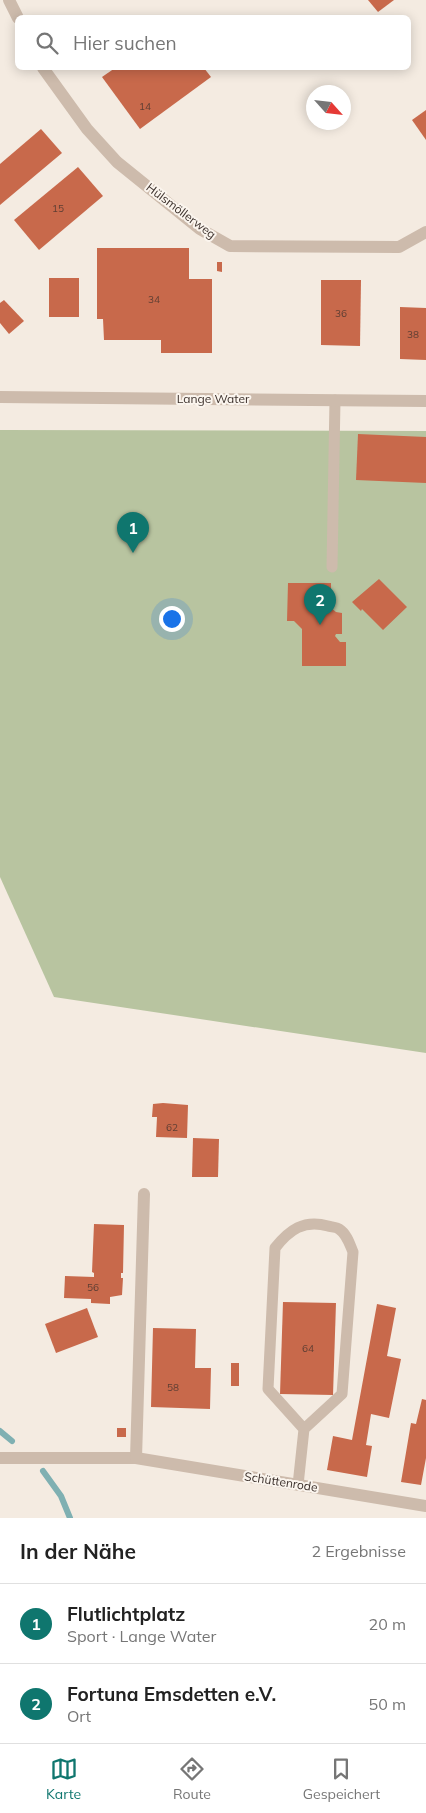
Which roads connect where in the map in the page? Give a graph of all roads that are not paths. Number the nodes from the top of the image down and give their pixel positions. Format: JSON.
{"nodes":[{"id":1,"x":9,"y":0,"type":"edge"},
{"id":2,"x":16,"y":15,"type":"edge"},
{"id":3,"x":44,"y":70,"type":"edge"},
{"id":4,"x":426,"y":232,"type":"edge"},
{"id":5,"x":0,"y":397,"type":"edge"},
{"id":6,"x":335,"y":400,"type":"junction"},
{"id":7,"x":426,"y":401,"type":"edge"},
{"id":8,"x":332,"y":567,"type":"dead end"},
{"id":9,"x":144,"y":1194,"type":"dead end"},
{"id":10,"x":304,"y":1428,"type":"junction"},
{"id":11,"x":0,"y":1458,"type":"edge"},
{"id":12,"x":136,"y":1458,"type":"junction"},
{"id":13,"x":298,"y":1485,"type":"junction"},
{"id":14,"x":426,"y":1506,"type":"edge"}],
"edges":[{"from":1,"to":2,"type":"street"},
{"from":3,"to":4,"type":"street","name":"Hülsmöllerweg"},
{"from":5,"to":6,"type":"street","name":"Lange Water"},
{"from":6,"to":7,"type":"street","name":"Lange Water"},
{"from":6,"to":8,"type":"lane"},
{"from":9,"to":12,"type":"street"},
{"from":10,"to":10,"type":"lane"},
{"from":10,"to":13,"type":"lane"},
{"from":11,"to":12,"type":"street","name":"Schüttenrode"},
{"from":12,"to":13,"type":"street","name":"Schüttenrode"},
{"from":13,"to":14,"type":"street","name":"Schüttenrode"}]}
